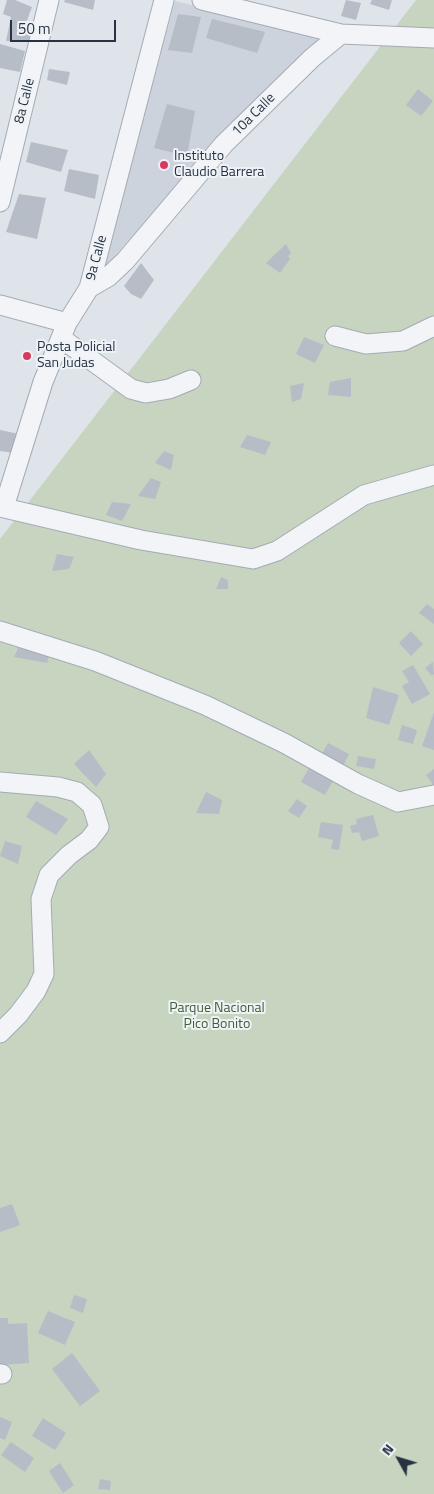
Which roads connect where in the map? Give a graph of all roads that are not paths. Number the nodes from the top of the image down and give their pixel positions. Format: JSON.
{"nodes":[{"id":1,"x":49,"y":0,"type":"edge"},
{"id":2,"x":164,"y":0,"type":"edge"},
{"id":3,"x":202,"y":0,"type":"edge"},
{"id":4,"x":341,"y":34,"type":"junction"},
{"id":5,"x":434,"y":38,"type":"edge"},
{"id":6,"x":0,"y":202,"type":"edge"},
{"id":7,"x":89,"y":288,"type":"junction"},
{"id":8,"x":0,"y":306,"type":"edge"},
{"id":9,"x":434,"y":326,"type":"edge"},
{"id":10,"x":64,"y":330,"type":"junction"},
{"id":11,"x":335,"y":336,"type":"dead end"},
{"id":12,"x":192,"y":380,"type":"dead end"},
{"id":13,"x":434,"y":475,"type":"edge"},
{"id":14,"x":2,"y":507,"type":"edge"},
{"id":15,"x":0,"y":631,"type":"edge"},
{"id":16,"x":0,"y":782,"type":"edge"},
{"id":17,"x":434,"y":795,"type":"edge"},
{"id":18,"x":0,"y":1033,"type":"edge"}],
"edges":[{"from":1,"to":6,"type":"street","name":"8a Calle"},
{"from":2,"to":7,"type":"street","name":"9a Calle"},
{"from":3,"to":4,"type":"street"},
{"from":4,"to":5,"type":"street"},
{"from":4,"to":7,"type":"street","name":"10a Calle"},
{"from":7,"to":10,"type":"street","name":"9a Calle"},
{"from":8,"to":10,"type":"street"},
{"from":9,"to":11,"type":"street"},
{"from":10,"to":12,"type":"street"},
{"from":10,"to":14,"type":"street","name":"9a Calle"},
{"from":13,"to":14,"type":"street"},
{"from":15,"to":17,"type":"street"},
{"from":16,"to":18,"type":"street"}]}
